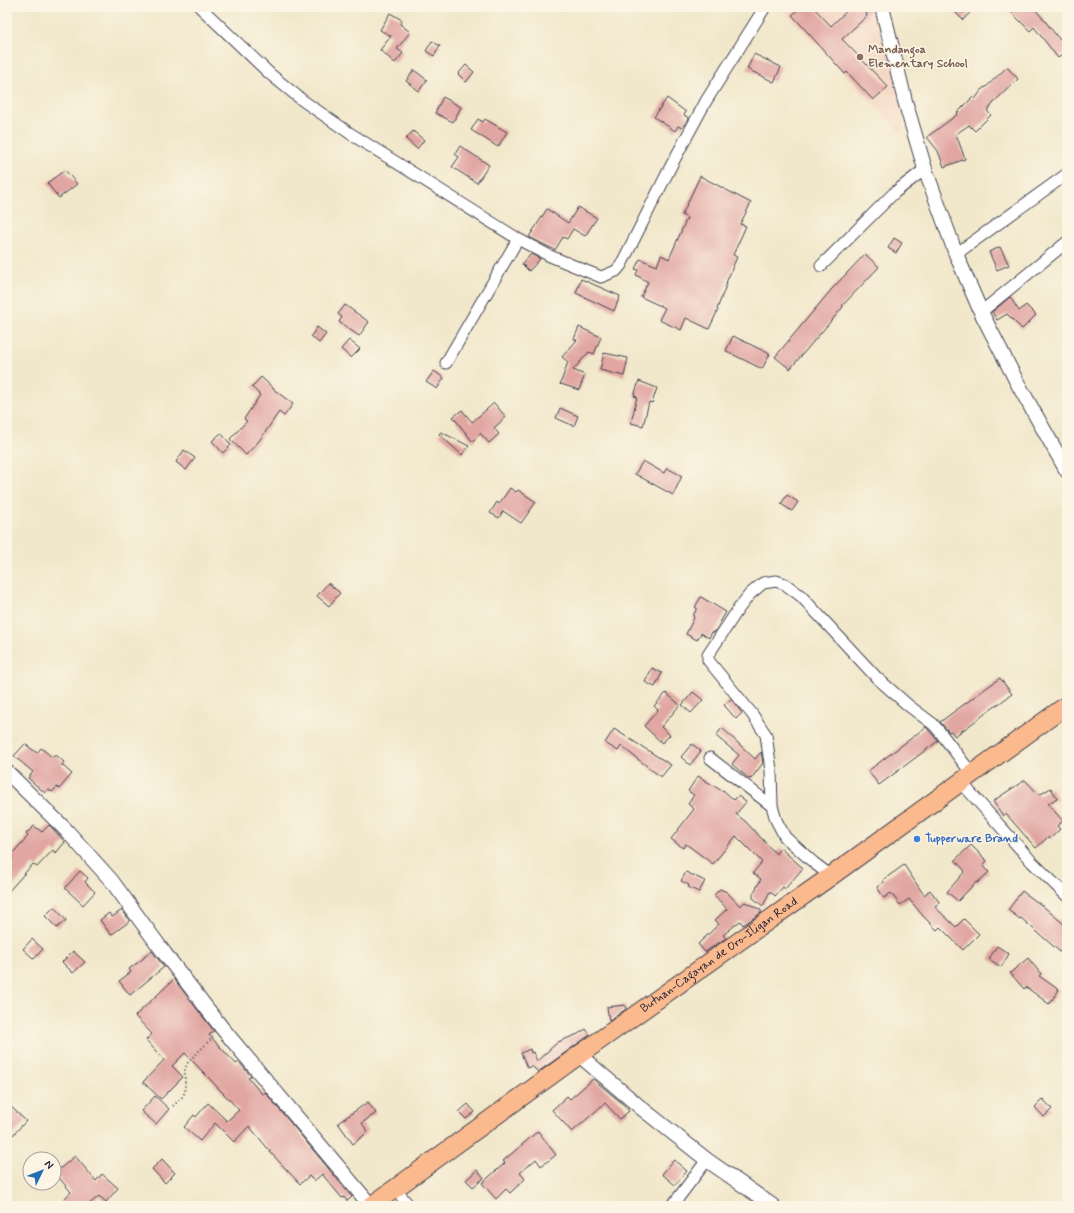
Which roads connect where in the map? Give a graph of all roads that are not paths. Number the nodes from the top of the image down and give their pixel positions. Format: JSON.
{"nodes":[{"id":1,"x":200,"y":7,"type":"edge"},
{"id":2,"x":766,"y":7,"type":"edge"},
{"id":3,"x":882,"y":7,"type":"edge"},
{"id":4,"x":925,"y":169,"type":"junction"},
{"id":5,"x":1067,"y":174,"type":"edge"},
{"id":6,"x":518,"y":239,"type":"junction"},
{"id":7,"x":1067,"y":242,"type":"edge"},
{"id":8,"x":956,"y":254,"type":"junction"},
{"id":9,"x":821,"y":266,"type":"dead end"},
{"id":10,"x":981,"y":312,"type":"junction"},
{"id":11,"x":446,"y":363,"type":"dead end"},
{"id":12,"x":1067,"y":471,"type":"edge"},
{"id":13,"x":1067,"y":705,"type":"edge"},
{"id":14,"x":710,"y":758,"type":"dead end"},
{"id":15,"x":7,"y":772,"type":"edge"},
{"id":16,"x":966,"y":778,"type":"junction"},
{"id":17,"x":772,"y":806,"type":"junction"},
{"id":18,"x":831,"y":876,"type":"junction"},
{"id":19,"x":1067,"y":896,"type":"edge"},
{"id":20,"x":579,"y":1055,"type":"junction"},
{"id":21,"x":707,"y":1160,"type":"junction"},
{"id":22,"x":395,"y":1188,"type":"junction"},
{"id":23,"x":371,"y":1206,"type":"edge"},
{"id":24,"x":409,"y":1206,"type":"edge"},
{"id":25,"x":672,"y":1206,"type":"edge"},
{"id":26,"x":773,"y":1206,"type":"edge"}],
"edges":[{"from":1,"to":6,"type":"street"},
{"from":2,"to":6,"type":"street"},
{"from":3,"to":4,"type":"street"},
{"from":4,"to":8,"type":"street"},
{"from":4,"to":9,"type":"street"},
{"from":5,"to":8,"type":"street"},
{"from":6,"to":11,"type":"street"},
{"from":7,"to":10,"type":"street"},
{"from":8,"to":10,"type":"street"},
{"from":10,"to":12,"type":"street"},
{"from":13,"to":16,"type":"highway","name":"Butuan-Cagayan de Oro-Iligan Road"},
{"from":14,"to":17,"type":"street"},
{"from":15,"to":23,"type":"street"},
{"from":16,"to":17,"type":"street"},
{"from":16,"to":18,"type":"highway","name":"Butuan-Cagayan de Oro-Iligan Road"},
{"from":16,"to":19,"type":"street"},
{"from":17,"to":18,"type":"street"},
{"from":18,"to":20,"type":"highway","name":"Butuan-Cagayan de Oro-Iligan Road"},
{"from":20,"to":21,"type":"street"},
{"from":20,"to":22,"type":"highway","name":"Butuan-Cagayan de Oro-Iligan Road"},
{"from":21,"to":25,"type":"street"},
{"from":21,"to":26,"type":"street"},
{"from":22,"to":23,"type":"highway","name":"Butuan-Cagayan de Oro-Iligan Road"},
{"from":22,"to":24,"type":"street"}]}
